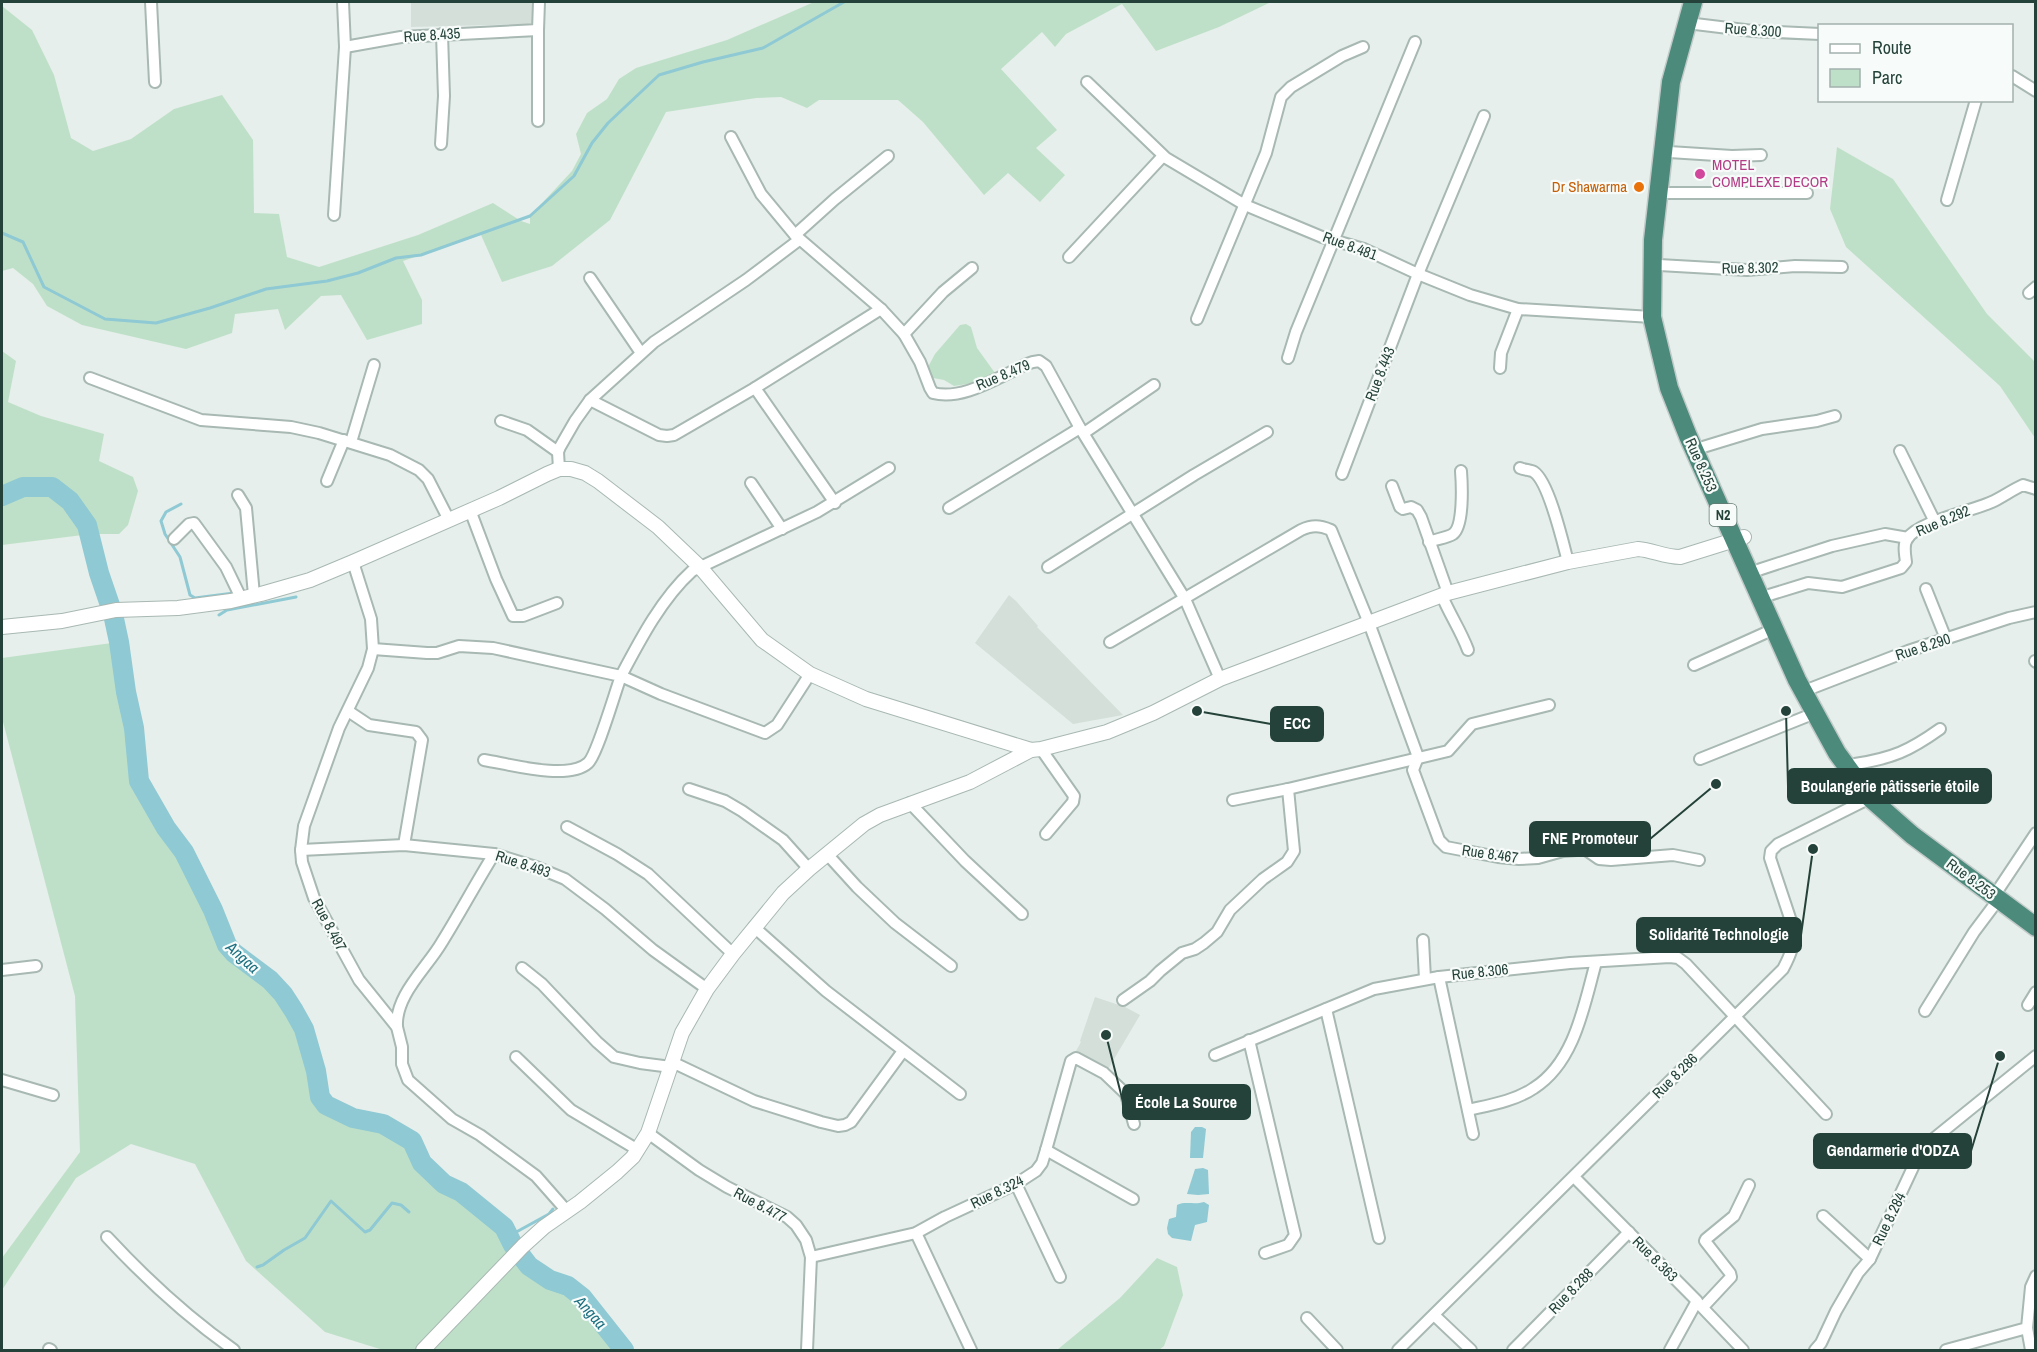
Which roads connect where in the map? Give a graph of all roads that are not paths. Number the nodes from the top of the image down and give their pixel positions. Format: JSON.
{"nodes":[{"id":1,"x":152,"y":2,"type":"edge"},
{"id":2,"x":343,"y":2,"type":"edge"},
{"id":3,"x":539,"y":2,"type":"edge"},
{"id":4,"x":1693,"y":2,"type":"edge"},
{"id":5,"x":1700,"y":2,"type":"edge"},
{"id":6,"x":1690,"y":23,"type":"junction"},
{"id":7,"x":538,"y":30,"type":"junction"},
{"id":8,"x":442,"y":34,"type":"junction"},
{"id":9,"x":1818,"y":34,"type":"edge"},
{"id":10,"x":1415,"y":42,"type":"dead end"},
{"id":11,"x":345,"y":47,"type":"junction"},
{"id":12,"x":1363,"y":47,"type":"dead end"},
{"id":13,"x":2013,"y":77,"type":"edge"},
{"id":14,"x":155,"y":82,"type":"dead end"},
{"id":15,"x":1087,"y":82,"type":"dead end"},
{"id":16,"x":2036,"y":91,"type":"edge"},
{"id":17,"x":1975,"y":102,"type":"edge"},
{"id":18,"x":1484,"y":116,"type":"dead end"},
{"id":19,"x":538,"y":121,"type":"dead end"},
{"id":20,"x":731,"y":137,"type":"dead end"},
{"id":21,"x":441,"y":144,"type":"dead end"},
{"id":22,"x":1669,"y":152,"type":"junction"},
{"id":23,"x":1761,"y":155,"type":"dead end"},
{"id":24,"x":888,"y":156,"type":"dead end"},
{"id":25,"x":1163,"y":156,"type":"junction"},
{"id":26,"x":1664,"y":193,"type":"junction"},
{"id":27,"x":1807,"y":193,"type":"dead end"},
{"id":28,"x":1947,"y":201,"type":"dead end"},
{"id":29,"x":1245,"y":205,"type":"junction"},
{"id":30,"x":334,"y":215,"type":"dead end"},
{"id":31,"x":797,"y":237,"type":"junction"},
{"id":32,"x":1334,"y":240,"type":"junction"},
{"id":33,"x":1069,"y":256,"type":"dead end"},
{"id":34,"x":1659,"y":265,"type":"junction"},
{"id":35,"x":1842,"y":267,"type":"dead end"},
{"id":36,"x":972,"y":268,"type":"dead end"},
{"id":37,"x":1418,"y":274,"type":"junction"},
{"id":38,"x":590,"y":278,"type":"dead end"},
{"id":39,"x":880,"y":309,"type":"junction"},
{"id":40,"x":1518,"y":309,"type":"junction"},
{"id":41,"x":1652,"y":317,"type":"junction"},
{"id":42,"x":1197,"y":319,"type":"dead end"},
{"id":43,"x":903,"y":334,"type":"junction"},
{"id":44,"x":641,"y":353,"type":"junction"},
{"id":45,"x":1288,"y":358,"type":"dead end"},
{"id":46,"x":374,"y":365,"type":"dead end"},
{"id":47,"x":1500,"y":368,"type":"dead end"},
{"id":48,"x":90,"y":378,"type":"dead end"},
{"id":49,"x":1154,"y":384,"type":"dead end"},
{"id":50,"x":755,"y":388,"type":"junction"},
{"id":51,"x":590,"y":400,"type":"junction"},
{"id":52,"x":1835,"y":416,"type":"dead end"},
{"id":53,"x":501,"y":421,"type":"dead end"},
{"id":54,"x":1082,"y":430,"type":"junction"},
{"id":55,"x":1267,"y":432,"type":"dead end"},
{"id":56,"x":347,"y":441,"type":"junction"},
{"id":57,"x":1703,"y":447,"type":"junction"},
{"id":58,"x":1900,"y":451,"type":"dead end"},
{"id":59,"x":558,"y":452,"type":"junction"},
{"id":60,"x":889,"y":468,"type":"dead end"},
{"id":61,"x":1520,"y":468,"type":"dead end"},
{"id":62,"x":559,"y":469,"type":"junction"},
{"id":63,"x":1461,"y":471,"type":"dead end"},
{"id":64,"x":1342,"y":474,"type":"dead end"},
{"id":65,"x":327,"y":481,"type":"dead end"},
{"id":66,"x":751,"y":483,"type":"dead end"},
{"id":67,"x":1392,"y":486,"type":"dead end"},
{"id":68,"x":2036,"y":489,"type":"edge"},
{"id":69,"x":238,"y":495,"type":"dead end"},
{"id":70,"x":835,"y":502,"type":"junction"},
{"id":71,"x":949,"y":508,"type":"dead end"},
{"id":72,"x":470,"y":510,"type":"junction"},
{"id":73,"x":1135,"y":514,"type":"junction"},
{"id":74,"x":449,"y":520,"type":"junction"},
{"id":75,"x":1935,"y":522,"type":"junction"},
{"id":76,"x":783,"y":529,"type":"junction"},
{"id":77,"x":1908,"y":538,"type":"junction"},
{"id":78,"x":174,"y":539,"type":"dead end"},
{"id":79,"x":1739,"y":539,"type":"junction"},
{"id":80,"x":1429,"y":542,"type":"junction"},
{"id":81,"x":353,"y":562,"type":"junction"},
{"id":82,"x":1568,"y":562,"type":"junction"},
{"id":83,"x":700,"y":567,"type":"junction"},
{"id":84,"x":1048,"y":567,"type":"dead end"},
{"id":85,"x":1758,"y":570,"type":"junction"},
{"id":86,"x":1926,"y":589,"type":"dead end"},
{"id":87,"x":1445,"y":595,"type":"junction"},
{"id":88,"x":1769,"y":595,"type":"junction"},
{"id":89,"x":248,"y":597,"type":"junction"},
{"id":90,"x":1185,"y":599,"type":"junction"},
{"id":91,"x":557,"y":603,"type":"dead end"},
{"id":92,"x":2036,"y":612,"type":"edge"},
{"id":93,"x":1369,"y":623,"type":"junction"},
{"id":94,"x":2,"y":627,"type":"edge"},
{"id":95,"x":1774,"y":629,"type":"junction"},
{"id":96,"x":1946,"y":639,"type":"junction"},
{"id":97,"x":1110,"y":642,"type":"dead end"},
{"id":98,"x":373,"y":649,"type":"junction"},
{"id":99,"x":1468,"y":650,"type":"dead end"},
{"id":100,"x":1694,"y":665,"type":"dead end"},
{"id":101,"x":810,"y":674,"type":"junction"},
{"id":102,"x":621,"y":676,"type":"junction"},
{"id":103,"x":1220,"y":679,"type":"junction"},
{"id":104,"x":1812,"y":688,"type":"junction"},
{"id":105,"x":1549,"y":705,"type":"dead end"},
{"id":106,"x":348,"y":711,"type":"junction"},
{"id":107,"x":1815,"y":713,"type":"junction"},
{"id":108,"x":1940,"y":729,"type":"dead end"},
{"id":109,"x":1036,"y":750,"type":"junction"},
{"id":110,"x":1418,"y":757,"type":"junction"},
{"id":111,"x":1700,"y":759,"type":"dead end"},
{"id":112,"x":484,"y":760,"type":"dead end"},
{"id":113,"x":1855,"y":764,"type":"junction"},
{"id":114,"x":689,"y":789,"type":"dead end"},
{"id":115,"x":1288,"y":789,"type":"junction"},
{"id":116,"x":1870,"y":798,"type":"junction"},
{"id":117,"x":1233,"y":800,"type":"dead end"},
{"id":118,"x":910,"y":803,"type":"junction"},
{"id":119,"x":567,"y":827,"type":"dead end"},
{"id":120,"x":2036,"y":833,"type":"edge"},
{"id":121,"x":1046,"y":834,"type":"dead end"},
{"id":122,"x":404,"y":845,"type":"junction"},
{"id":123,"x":301,"y":850,"type":"junction"},
{"id":124,"x":494,"y":854,"type":"junction"},
{"id":125,"x":827,"y":854,"type":"junction"},
{"id":126,"x":1699,"y":860,"type":"dead end"},
{"id":127,"x":808,"y":869,"type":"junction"},
{"id":128,"x":1998,"y":895,"type":"junction"},
{"id":129,"x":1022,"y":914,"type":"dead end"},
{"id":130,"x":2036,"y":917,"type":"edge"},
{"id":131,"x":754,"y":927,"type":"junction"},
{"id":132,"x":2036,"y":927,"type":"edge"},
{"id":133,"x":1423,"y":940,"type":"dead end"},
{"id":134,"x":733,"y":954,"type":"junction"},
{"id":135,"x":1596,"y":962,"type":"junction"},
{"id":136,"x":36,"y":966,"type":"dead end"},
{"id":137,"x":951,"y":966,"type":"dead end"},
{"id":138,"x":522,"y":968,"type":"dead end"},
{"id":139,"x":2,"y":970,"type":"edge"},
{"id":140,"x":1439,"y":976,"type":"junction"},
{"id":141,"x":1425,"y":979,"type":"junction"},
{"id":142,"x":707,"y":989,"type":"junction"},
{"id":143,"x":2036,"y":992,"type":"edge"},
{"id":144,"x":1123,"y":1000,"type":"dead end"},
{"id":145,"x":2028,"y":1005,"type":"dead end"},
{"id":146,"x":1326,"y":1009,"type":"junction"},
{"id":147,"x":1925,"y":1011,"type":"dead end"},
{"id":148,"x":1735,"y":1017,"type":"junction"},
{"id":149,"x":397,"y":1027,"type":"junction"},
{"id":150,"x":1249,"y":1040,"type":"junction"},
{"id":151,"x":903,"y":1051,"type":"junction"},
{"id":152,"x":1215,"y":1055,"type":"dead end"},
{"id":153,"x":2036,"y":1056,"type":"edge"},
{"id":154,"x":516,"y":1057,"type":"dead end"},
{"id":155,"x":671,"y":1064,"type":"junction"},
{"id":156,"x":2,"y":1080,"type":"edge"},
{"id":157,"x":960,"y":1094,"type":"dead end"},
{"id":158,"x":53,"y":1095,"type":"dead end"},
{"id":159,"x":1468,"y":1110,"type":"junction"},
{"id":160,"x":1826,"y":1114,"type":"dead end"},
{"id":161,"x":1134,"y":1124,"type":"dead end"},
{"id":162,"x":648,"y":1133,"type":"junction"},
{"id":163,"x":1473,"y":1134,"type":"dead end"},
{"id":164,"x":638,"y":1150,"type":"junction"},
{"id":165,"x":1046,"y":1150,"type":"junction"},
{"id":166,"x":1574,"y":1177,"type":"junction"},
{"id":167,"x":1016,"y":1184,"type":"junction"},
{"id":168,"x":1749,"y":1185,"type":"dead end"},
{"id":169,"x":1133,"y":1199,"type":"dead end"},
{"id":170,"x":566,"y":1210,"type":"junction"},
{"id":171,"x":1823,"y":1216,"type":"dead end"},
{"id":172,"x":1629,"y":1232,"type":"junction"},
{"id":173,"x":916,"y":1233,"type":"junction"},
{"id":174,"x":107,"y":1237,"type":"dead end"},
{"id":175,"x":1379,"y":1238,"type":"dead end"},
{"id":176,"x":1264,"y":1252,"type":"dead end"},
{"id":177,"x":811,"y":1257,"type":"junction"},
{"id":178,"x":1870,"y":1259,"type":"junction"},
{"id":179,"x":2036,"y":1276,"type":"edge"},
{"id":180,"x":1060,"y":1277,"type":"dead end"},
{"id":181,"x":1700,"y":1304,"type":"junction"},
{"id":182,"x":1434,"y":1315,"type":"junction"},
{"id":183,"x":1307,"y":1318,"type":"dead end"},
{"id":184,"x":2027,"y":1328,"type":"junction"},
{"id":185,"x":234,"y":1350,"type":"edge"},
{"id":186,"x":423,"y":1350,"type":"edge"},
{"id":187,"x":807,"y":1350,"type":"edge"},
{"id":188,"x":971,"y":1350,"type":"edge"},
{"id":189,"x":1337,"y":1350,"type":"edge"},
{"id":190,"x":1398,"y":1350,"type":"edge"},
{"id":191,"x":1471,"y":1350,"type":"edge"},
{"id":192,"x":1513,"y":1350,"type":"edge"},
{"id":193,"x":1670,"y":1350,"type":"edge"},
{"id":194,"x":1743,"y":1350,"type":"edge"},
{"id":195,"x":1815,"y":1350,"type":"edge"},
{"id":196,"x":1946,"y":1350,"type":"edge"},
{"id":197,"x":2031,"y":1350,"type":"edge"}],
"edges":[{"from":1,"to":14,"type":"street"},
{"from":2,"to":11,"type":"street"},
{"from":3,"to":7,"type":"street"},
{"from":4,"to":6,"type":"highway","name":"Rue 8.253","number":"N2"},
{"from":5,"to":6,"type":"highway","name":"Rue 8.253","number":"N2"},
{"from":6,"to":9,"type":"street","name":"Rue 8.300"},
{"from":6,"to":22,"type":"highway","name":"Rue 8.253","number":"N2"},
{"from":6,"to":41,"type":"highway","name":"Rue 8.253","number":"N2"},
{"from":7,"to":8,"type":"street","name":"Rue 8.435"},
{"from":7,"to":19,"type":"street"},
{"from":8,"to":11,"type":"street","name":"Rue 8.435"},
{"from":8,"to":21,"type":"street"},
{"from":10,"to":32,"type":"street"},
{"from":11,"to":30,"type":"street"},
{"from":12,"to":29,"type":"street"},
{"from":13,"to":16,"type":"street"},
{"from":15,"to":25,"type":"street","name":"Rue 8.481"},
{"from":17,"to":28,"type":"street"},
{"from":18,"to":37,"type":"street","name":"Rue 8.443"},
{"from":20,"to":31,"type":"street","name":"Rue 8.479"},
{"from":22,"to":23,"type":"street"},
{"from":22,"to":26,"type":"highway","name":"Rue 8.253","number":"N2"},
{"from":24,"to":31,"type":"street"},
{"from":25,"to":29,"type":"street","name":"Rue 8.481"},
{"from":25,"to":33,"type":"street"},
{"from":26,"to":27,"type":"street"},
{"from":26,"to":34,"type":"highway","name":"Rue 8.253","number":"N2"},
{"from":29,"to":32,"type":"street","name":"Rue 8.481"},
{"from":29,"to":42,"type":"street"},
{"from":31,"to":39,"type":"street","name":"Rue 8.479"},
{"from":31,"to":44,"type":"street"},
{"from":32,"to":37,"type":"street","name":"Rue 8.481"},
{"from":32,"to":45,"type":"street"},
{"from":34,"to":35,"type":"street","name":"Rue 8.302"},
{"from":34,"to":57,"type":"highway","name":"Rue 8.253","number":"N2"},
{"from":36,"to":43,"type":"street"},
{"from":37,"to":40,"type":"street","name":"Rue 8.481"},
{"from":37,"to":64,"type":"street","name":"Rue 8.443"},
{"from":38,"to":44,"type":"street"},
{"from":39,"to":43,"type":"street","name":"Rue 8.479"},
{"from":39,"to":50,"type":"street"},
{"from":40,"to":41,"type":"street","name":"Rue 8.481"},
{"from":40,"to":47,"type":"street"},
{"from":41,"to":79,"type":"highway","name":"Rue 8.253","number":"N2"},
{"from":43,"to":54,"type":"street","name":"Rue 8.479"},
{"from":44,"to":51,"type":"street"},
{"from":46,"to":56,"type":"street"},
{"from":48,"to":56,"type":"street"},
{"from":49,"to":54,"type":"street"},
{"from":50,"to":51,"type":"street"},
{"from":50,"to":70,"type":"street"},
{"from":51,"to":59,"type":"street"},
{"from":52,"to":57,"type":"street"},
{"from":53,"to":59,"type":"street"},
{"from":54,"to":71,"type":"street"},
{"from":54,"to":73,"type":"street","name":"Rue 8.479"},
{"from":55,"to":73,"type":"street"},
{"from":56,"to":65,"type":"street"},
{"from":56,"to":74,"type":"street"},
{"from":57,"to":79,"type":"highway","name":"Rue 8.253","number":"N2"},
{"from":58,"to":75,"type":"street"},
{"from":59,"to":62,"type":"street"},
{"from":60,"to":70,"type":"street"},
{"from":61,"to":82,"type":"street"},
{"from":62,"to":72,"type":"street"},
{"from":62,"to":83,"type":"street"},
{"from":63,"to":80,"type":"street"},
{"from":66,"to":76,"type":"street"},
{"from":67,"to":80,"type":"street"},
{"from":68,"to":75,"type":"street","name":"Rue 8.292"},
{"from":69,"to":89,"type":"street"},
{"from":70,"to":76,"type":"street"},
{"from":72,"to":74,"type":"street"},
{"from":72,"to":91,"type":"street"},
{"from":73,"to":84,"type":"street"},
{"from":73,"to":90,"type":"street","name":"Rue 8.479"},
{"from":74,"to":81,"type":"street"},
{"from":75,"to":77,"type":"street","name":"Rue 8.292"},
{"from":76,"to":83,"type":"street"},
{"from":77,"to":85,"type":"street"},
{"from":77,"to":88,"type":"street","name":"Rue 8.292"},
{"from":78,"to":89,"type":"street"},
{"from":79,"to":82,"type":"street"},
{"from":79,"to":85,"type":"highway","name":"Rue 8.253","number":"N2"},
{"from":79,"to":95,"type":"highway","name":"Rue 8.253","number":"N2"},
{"from":80,"to":87,"type":"street"},
{"from":81,"to":89,"type":"street"},
{"from":81,"to":98,"type":"street","name":"Rue 8.497"},
{"from":82,"to":87,"type":"street"},
{"from":83,"to":101,"type":"street"},
{"from":83,"to":102,"type":"street"},
{"from":85,"to":88,"type":"highway","name":"Rue 8.253","number":"N2"},
{"from":86,"to":96,"type":"street"},
{"from":87,"to":93,"type":"street"},
{"from":87,"to":99,"type":"street"},
{"from":88,"to":104,"type":"highway","name":"Rue 8.253","number":"N2"},
{"from":89,"to":94,"type":"street"},
{"from":90,"to":93,"type":"street","name":"Rue 8.467"},
{"from":90,"to":97,"type":"street"},
{"from":90,"to":103,"type":"street","name":"Rue 8.479"},
{"from":92,"to":96,"type":"street","name":"Rue 8.290"},
{"from":93,"to":103,"type":"street"},
{"from":93,"to":110,"type":"street","name":"Rue 8.467"},
{"from":95,"to":100,"type":"street"},
{"from":95,"to":107,"type":"highway","name":"Rue 8.253","number":"N2"},
{"from":96,"to":104,"type":"street","name":"Rue 8.290"},
{"from":98,"to":102,"type":"street"},
{"from":98,"to":106,"type":"street","name":"Rue 8.497"},
{"from":101,"to":102,"type":"street"},
{"from":101,"to":109,"type":"street"},
{"from":102,"to":112,"type":"street"},
{"from":103,"to":109,"type":"street"},
{"from":104,"to":113,"type":"highway","name":"Rue 8.253","number":"N2"},
{"from":105,"to":110,"type":"street"},
{"from":106,"to":122,"type":"street"},
{"from":106,"to":123,"type":"street","name":"Rue 8.497"},
{"from":107,"to":111,"type":"street"},
{"from":107,"to":116,"type":"highway","name":"Rue 8.253","number":"N2"},
{"from":108,"to":113,"type":"street"},
{"from":109,"to":118,"type":"street"},
{"from":109,"to":121,"type":"street"},
{"from":110,"to":115,"type":"street"},
{"from":110,"to":126,"type":"street","name":"Rue 8.467"},
{"from":113,"to":128,"type":"highway","name":"Rue 8.253","number":"N2"},
{"from":114,"to":127,"type":"street"},
{"from":115,"to":117,"type":"street"},
{"from":115,"to":144,"type":"street"},
{"from":116,"to":128,"type":"highway","name":"Rue 8.253","number":"N2"},
{"from":116,"to":148,"type":"street","name":"Rue 8.286"},
{"from":118,"to":125,"type":"street"},
{"from":118,"to":129,"type":"street"},
{"from":119,"to":134,"type":"street"},
{"from":120,"to":128,"type":"street"},
{"from":122,"to":123,"type":"street","name":"Rue 8.493"},
{"from":122,"to":124,"type":"street","name":"Rue 8.493"},
{"from":123,"to":149,"type":"street","name":"Rue 8.497"},
{"from":124,"to":142,"type":"street","name":"Rue 8.493"},
{"from":124,"to":149,"type":"street"},
{"from":125,"to":127,"type":"street"},
{"from":125,"to":137,"type":"street"},
{"from":127,"to":131,"type":"street"},
{"from":128,"to":130,"type":"highway","name":"Rue 8.253","number":"N2"},
{"from":128,"to":132,"type":"highway","name":"Rue 8.253","number":"N2"},
{"from":128,"to":147,"type":"street"},
{"from":131,"to":134,"type":"street"},
{"from":131,"to":151,"type":"street"},
{"from":133,"to":141,"type":"street"},
{"from":134,"to":142,"type":"street"},
{"from":135,"to":140,"type":"street","name":"Rue 8.306"},
{"from":135,"to":148,"type":"street","name":"Rue 8.306"},
{"from":135,"to":159,"type":"street"},
{"from":136,"to":139,"type":"street"},
{"from":138,"to":155,"type":"street"},
{"from":140,"to":141,"type":"street","name":"Rue 8.306"},
{"from":140,"to":159,"type":"street"},
{"from":141,"to":146,"type":"street","name":"Rue 8.306"},
{"from":142,"to":155,"type":"street"},
{"from":143,"to":145,"type":"street"},
{"from":146,"to":150,"type":"street","name":"Rue 8.306"},
{"from":146,"to":175,"type":"street"},
{"from":148,"to":160,"type":"street","name":"Rue 8.306"},
{"from":148,"to":166,"type":"street","name":"Rue 8.286"},
{"from":149,"to":170,"type":"street","name":"Rue 8.497"},
{"from":150,"to":152,"type":"street","name":"Rue 8.306"},
{"from":150,"to":176,"type":"street"},
{"from":151,"to":155,"type":"street"},
{"from":151,"to":157,"type":"street"},
{"from":153,"to":178,"type":"street","name":"Rue 8.284"},
{"from":154,"to":164,"type":"street"},
{"from":155,"to":162,"type":"street"},
{"from":156,"to":158,"type":"street"},
{"from":159,"to":163,"type":"street"},
{"from":161,"to":165,"type":"street","name":"Rue 8.324"},
{"from":162,"to":164,"type":"street"},
{"from":162,"to":177,"type":"street","name":"Rue 8.477"},
{"from":164,"to":170,"type":"street"},
{"from":165,"to":167,"type":"street","name":"Rue 8.324"},
{"from":165,"to":169,"type":"street"},
{"from":166,"to":172,"type":"street","name":"Rue 8.363"},
{"from":166,"to":182,"type":"street","name":"Rue 8.286"},
{"from":167,"to":173,"type":"street","name":"Rue 8.324"},
{"from":167,"to":180,"type":"street"},
{"from":168,"to":181,"type":"street"},
{"from":170,"to":186,"type":"street"},
{"from":171,"to":178,"type":"street"},
{"from":172,"to":181,"type":"street","name":"Rue 8.363"},
{"from":172,"to":192,"type":"street","name":"Rue 8.288"},
{"from":173,"to":177,"type":"street","name":"Rue 8.324"},
{"from":173,"to":188,"type":"street"},
{"from":174,"to":185,"type":"street"},
{"from":177,"to":187,"type":"street","name":"Rue 8.477"},
{"from":178,"to":195,"type":"street","name":"Rue 8.284"},
{"from":179,"to":184,"type":"street"},
{"from":181,"to":193,"type":"street"},
{"from":181,"to":194,"type":"street","name":"Rue 8.363"},
{"from":182,"to":190,"type":"street","name":"Rue 8.286"},
{"from":182,"to":191,"type":"street"},
{"from":183,"to":189,"type":"street"},
{"from":184,"to":196,"type":"street"},
{"from":184,"to":197,"type":"street"}]}
